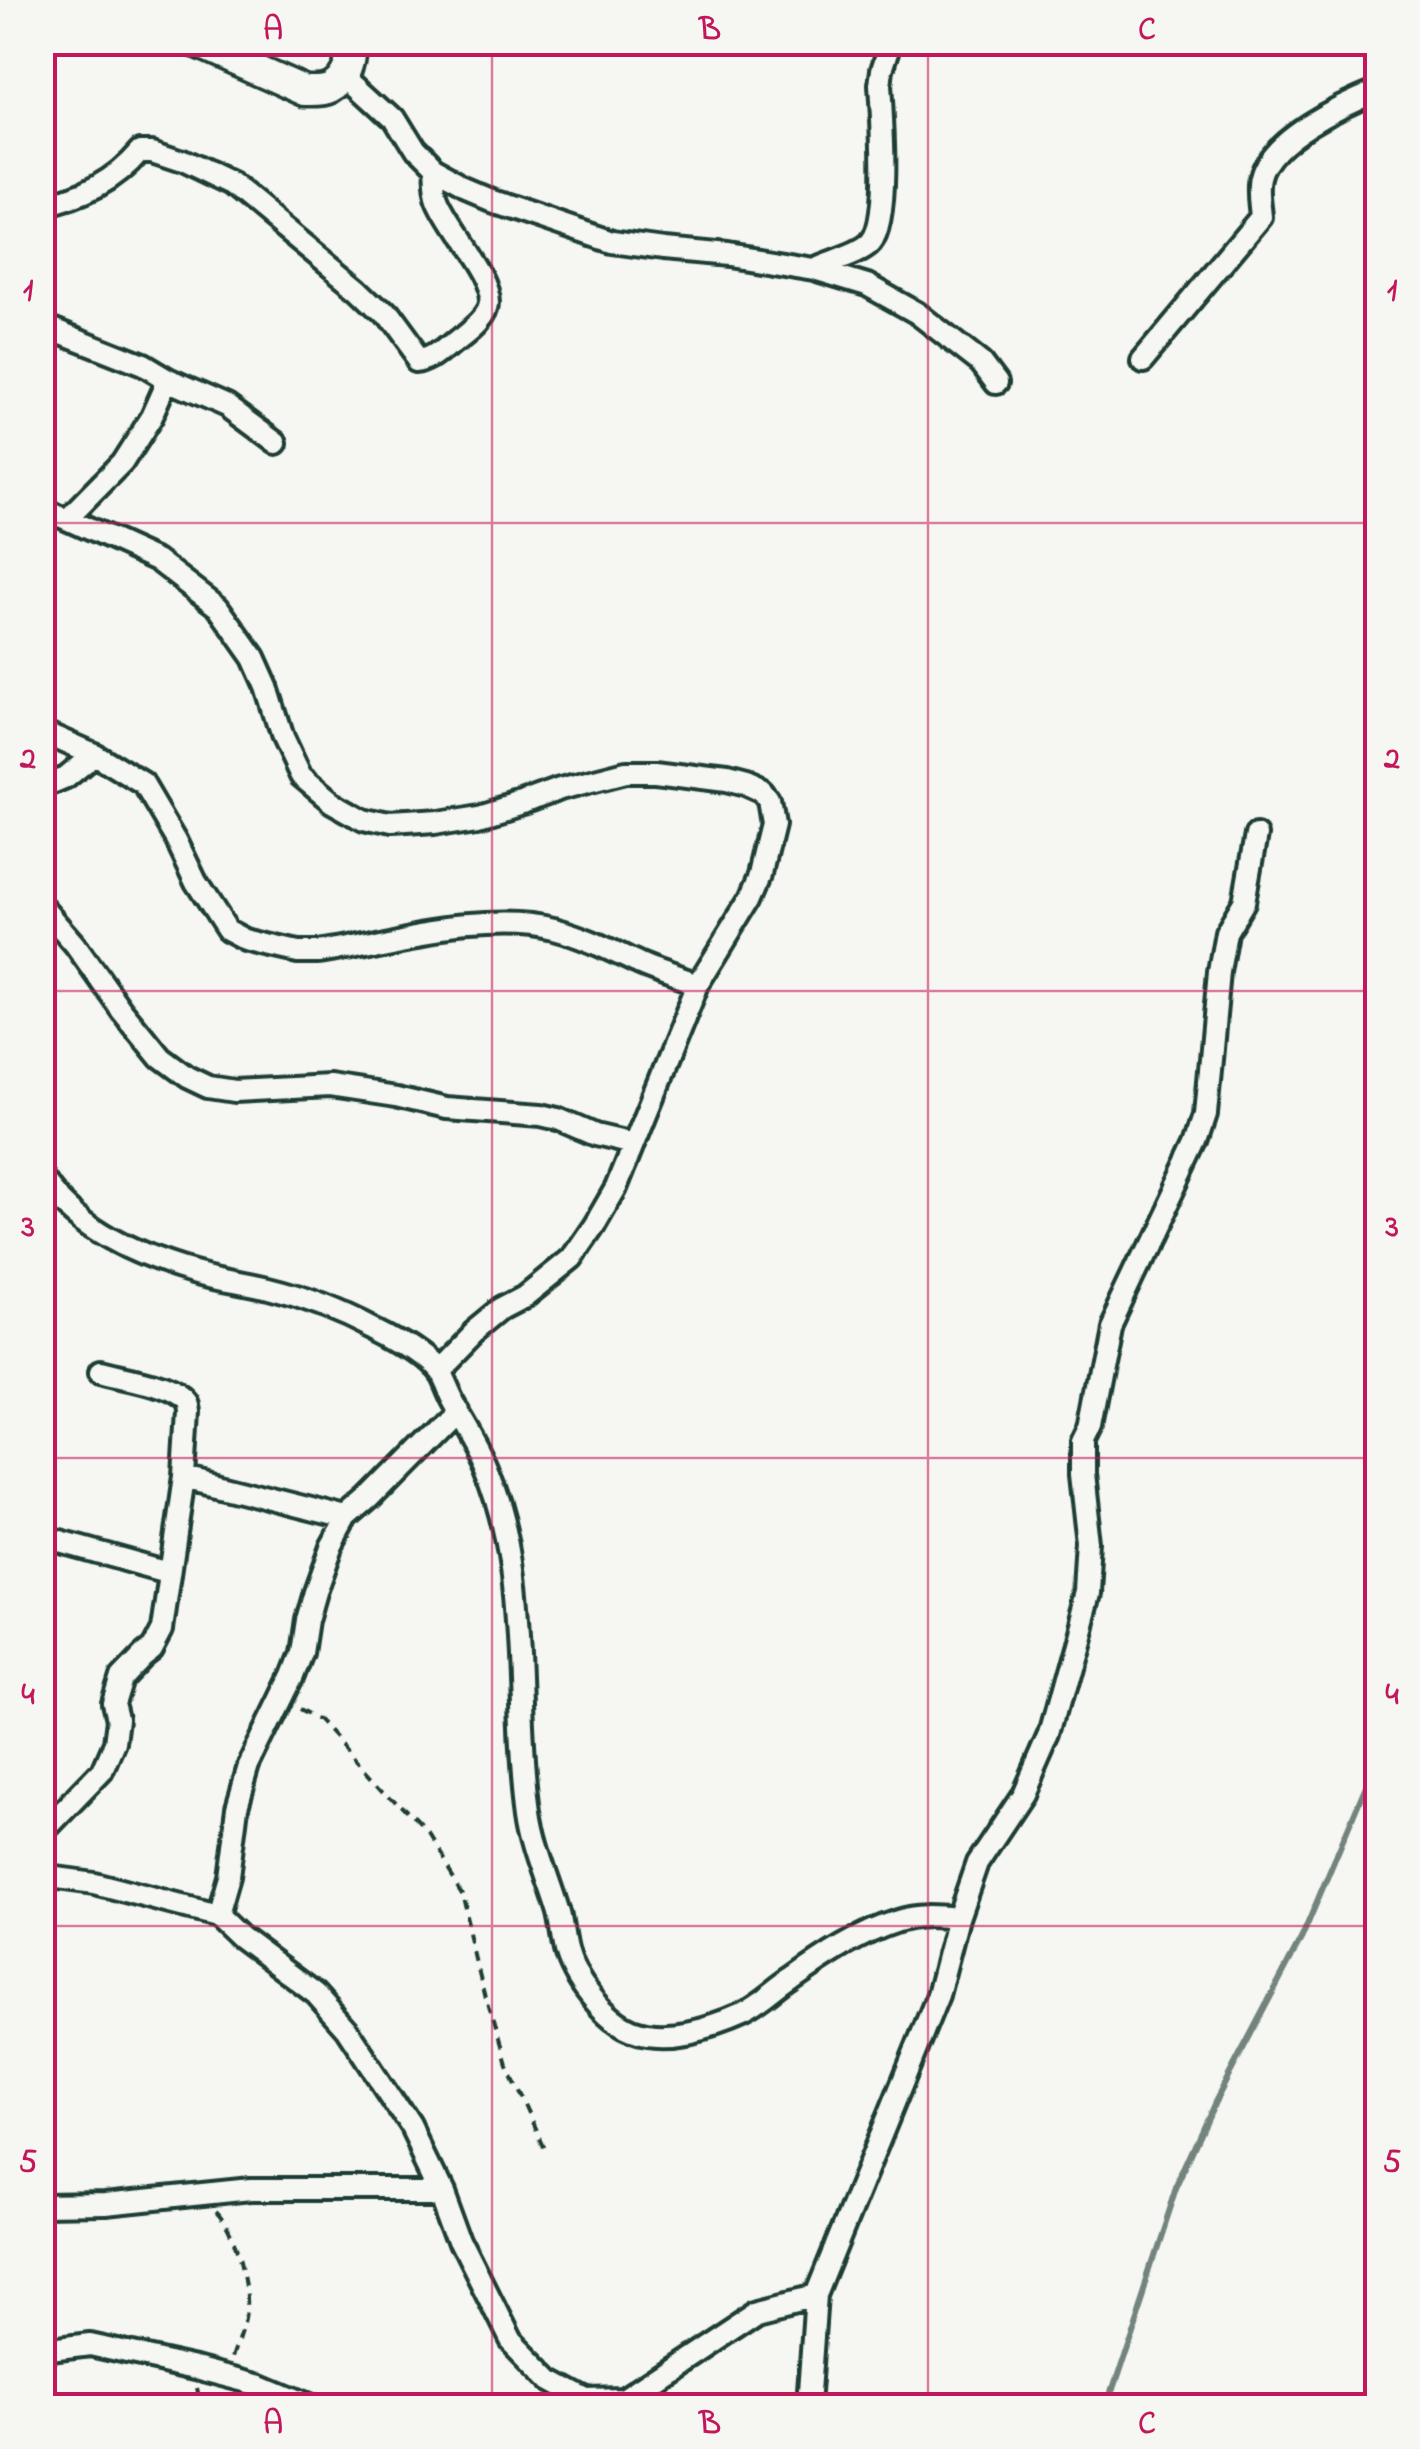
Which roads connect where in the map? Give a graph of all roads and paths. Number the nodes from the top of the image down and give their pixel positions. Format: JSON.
{"nodes":[{"id":1,"x":194,"y":42,"type":"edge"},
{"id":2,"x":350,"y":42,"type":"edge"},
{"id":3,"x":891,"y":42,"type":"edge"},
{"id":4,"x":1118,"y":42,"type":"edge"},
{"id":5,"x":1131,"y":42,"type":"edge"},
{"id":6,"x":344,"y":74,"type":"junction"},
{"id":7,"x":1378,"y":90,"type":"edge"},
{"id":8,"x":433,"y":172,"type":"junction"},
{"id":9,"x":42,"y":206,"type":"edge"},
{"id":10,"x":814,"y":268,"type":"junction"},
{"id":11,"x":42,"y":324,"type":"edge"},
{"id":12,"x":1143,"y":358,"type":"dead end"},
{"id":13,"x":168,"y":380,"type":"junction"},
{"id":14,"x":996,"y":383,"type":"dead end"},
{"id":15,"x":276,"y":443,"type":"dead end"},
{"id":16,"x":42,"y":508,"type":"edge"},
{"id":17,"x":67,"y":519,"type":"junction"},
{"id":18,"x":42,"y":732,"type":"edge"},
{"id":19,"x":94,"y":754,"type":"junction"},
{"id":20,"x":42,"y":786,"type":"edge"},
{"id":21,"x":1256,"y":835,"type":"dead end"},
{"id":22,"x":42,"y":906,"type":"edge"},
{"id":23,"x":698,"y":985,"type":"junction"},
{"id":24,"x":632,"y":1144,"type":"junction"},
{"id":25,"x":42,"y":1178,"type":"edge"},
{"id":26,"x":101,"y":1370,"type":"dead end"},
{"id":27,"x":435,"y":1371,"type":"junction"},
{"id":28,"x":456,"y":1411,"type":"junction"},
{"id":29,"x":184,"y":1477,"type":"junction"},
{"id":30,"x":346,"y":1518,"type":"junction"},
{"id":31,"x":42,"y":1537,"type":"edge"},
{"id":32,"x":168,"y":1572,"type":"junction"},
{"id":33,"x":282,"y":1698,"type":"junction"},
{"id":34,"x":42,"y":1833,"type":"edge"},
{"id":35,"x":42,"y":1876,"type":"edge"},
{"id":36,"x":217,"y":1915,"type":"junction"},
{"id":37,"x":958,"y":1918,"type":"junction"},
{"id":38,"x":544,"y":2148,"type":"dead end"},
{"id":39,"x":442,"y":2189,"type":"junction"},
{"id":40,"x":193,"y":2195,"type":"junction"},
{"id":41,"x":42,"y":2205,"type":"edge"},
{"id":42,"x":816,"y":2295,"type":"junction"},
{"id":43,"x":42,"y":2351,"type":"edge"},
{"id":44,"x":224,"y":2375,"type":"junction"},
{"id":45,"x":311,"y":2406,"type":"edge"},
{"id":46,"x":808,"y":2406,"type":"edge"}],
"edges":[{"from":1,"to":6,"type":"main road"},
{"from":2,"to":6,"type":"main road"},
{"from":3,"to":10,"type":"street"},
{"from":4,"to":5,"type":"street"},
{"from":6,"to":8,"type":"street"},
{"from":7,"to":12,"type":"street"},
{"from":8,"to":9,"type":"street"},
{"from":8,"to":10,"type":"street"},
{"from":10,"to":14,"type":"street"},
{"from":11,"to":13,"type":"street"},
{"from":13,"to":15,"type":"street"},
{"from":13,"to":17,"type":"street"},
{"from":16,"to":17,"type":"street"},
{"from":17,"to":23,"type":"street"},
{"from":18,"to":19,"type":"street"},
{"from":19,"to":20,"type":"street"},
{"from":19,"to":23,"type":"street"},
{"from":21,"to":37,"type":"street"},
{"from":22,"to":24,"type":"street"},
{"from":23,"to":24,"type":"street"},
{"from":24,"to":27,"type":"street"},
{"from":25,"to":27,"type":"street"},
{"from":26,"to":29,"type":"street"},
{"from":27,"to":28,"type":"street"},
{"from":28,"to":30,"type":"street"},
{"from":28,"to":37,"type":"street"},
{"from":29,"to":30,"type":"street"},
{"from":29,"to":32,"type":"street"},
{"from":30,"to":33,"type":"street"},
{"from":31,"to":32,"type":"street"},
{"from":32,"to":34,"type":"street"},
{"from":33,"to":36,"type":"street"},
{"from":33,"to":38,"type":"path"},
{"from":35,"to":36,"type":"street"},
{"from":36,"to":39,"type":"street"},
{"from":37,"to":42,"type":"street"},
{"from":39,"to":40,"type":"street"},
{"from":39,"to":42,"type":"street"},
{"from":40,"to":41,"type":"street"},
{"from":40,"to":44,"type":"path"},
{"from":42,"to":46,"type":"street"},
{"from":43,"to":44,"type":"street"},
{"from":44,"to":45,"type":"street"}]}
